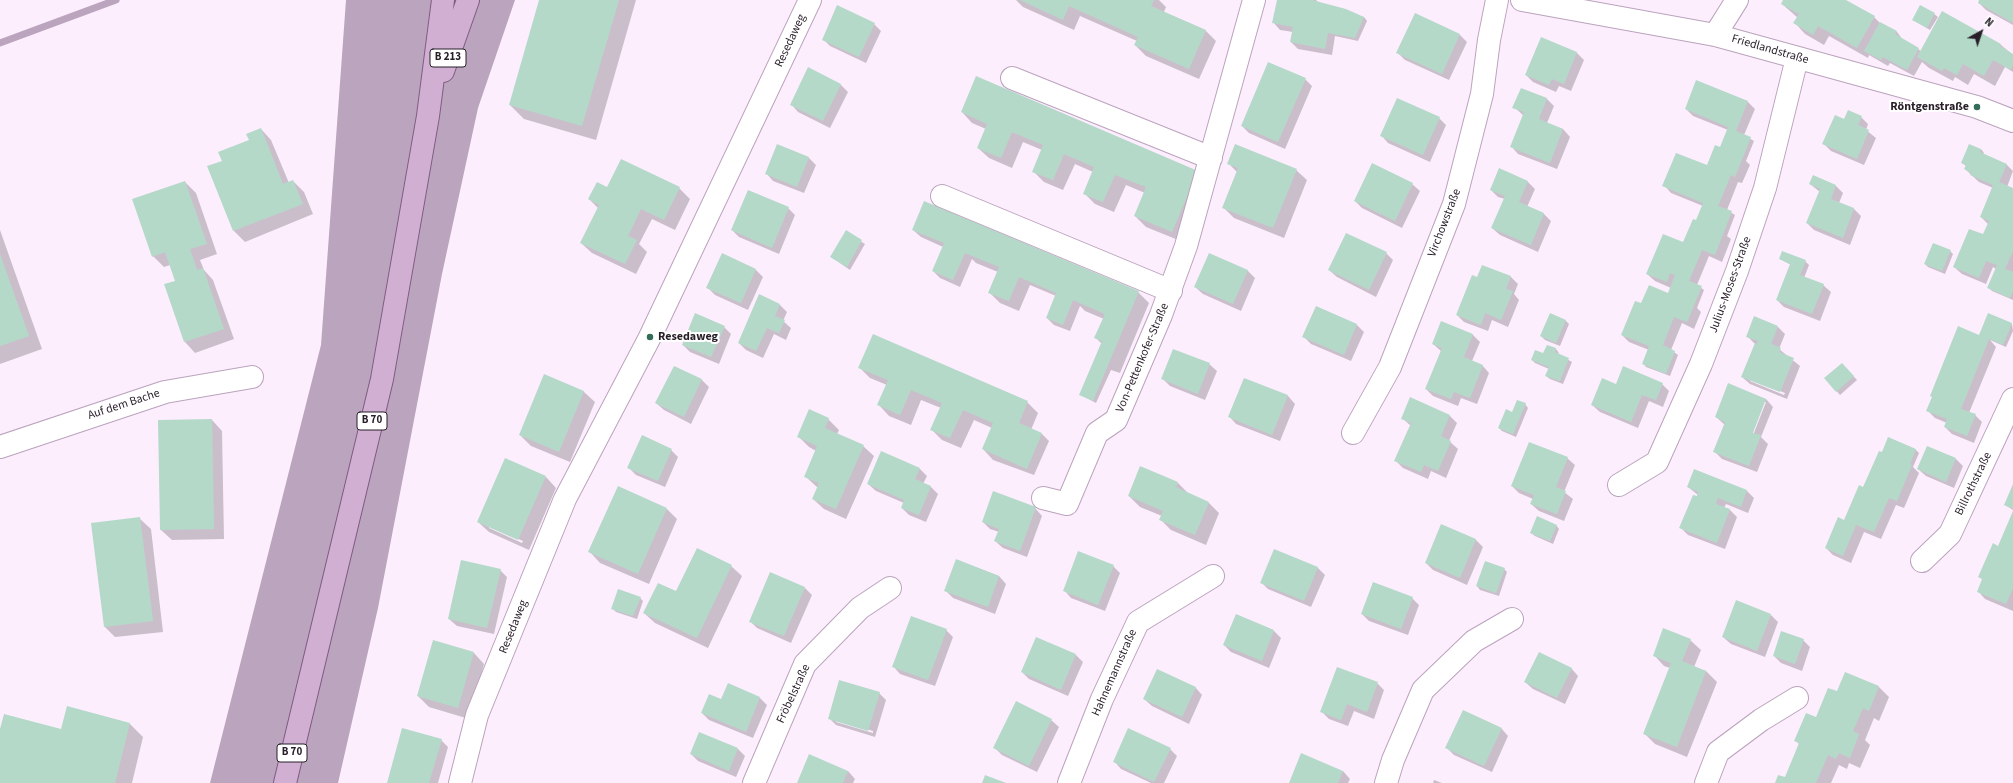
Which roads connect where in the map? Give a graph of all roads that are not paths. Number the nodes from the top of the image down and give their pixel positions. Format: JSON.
{"nodes":[{"id":1,"x":442,"y":0,"type":"edge"},
{"id":2,"x":468,"y":0,"type":"edge"},
{"id":3,"x":810,"y":0,"type":"edge"},
{"id":4,"x":1254,"y":0,"type":"edge"},
{"id":5,"x":1496,"y":0,"type":"edge"},
{"id":6,"x":1522,"y":0,"type":"edge"},
{"id":7,"x":1737,"y":0,"type":"edge"},
{"id":8,"x":1715,"y":34,"type":"junction"},
{"id":9,"x":1797,"y":58,"type":"junction"},
{"id":10,"x":1012,"y":78,"type":"dead end"},
{"id":11,"x":428,"y":116,"type":"junction"},
{"id":12,"x":2013,"y":120,"type":"edge"},
{"id":13,"x":1211,"y":158,"type":"junction"},
{"id":14,"x":942,"y":196,"type":"dead end"},
{"id":15,"x":1171,"y":291,"type":"junction"},
{"id":16,"x":252,"y":377,"type":"dead end"},
{"id":17,"x":2013,"y":399,"type":"edge"},
{"id":18,"x":1353,"y":432,"type":"dead end"},
{"id":19,"x":0,"y":447,"type":"edge"},
{"id":20,"x":1619,"y":485,"type":"dead end"},
{"id":21,"x":1042,"y":498,"type":"dead end"},
{"id":22,"x":1922,"y":561,"type":"dead end"},
{"id":23,"x":1213,"y":576,"type":"dead end"},
{"id":24,"x":890,"y":588,"type":"dead end"},
{"id":25,"x":1512,"y":619,"type":"dead end"},
{"id":26,"x":1797,"y":698,"type":"dead end"},
{"id":27,"x":285,"y":783,"type":"edge"},
{"id":28,"x":460,"y":783,"type":"edge"},
{"id":29,"x":754,"y":783,"type":"edge"},
{"id":30,"x":1069,"y":783,"type":"edge"},
{"id":31,"x":1386,"y":783,"type":"edge"},
{"id":32,"x":1706,"y":783,"type":"edge"}],
"edges":[{"from":1,"to":11,"type":"main road","number":"B 70"},
{"from":2,"to":11,"type":"main road","number":"B 213"},
{"from":3,"to":28,"type":"street","name":"Resedaweg"},
{"from":4,"to":13,"type":"street","name":"Von-Pettenkofer-Straße"},
{"from":5,"to":18,"type":"street","name":"Virchowstraße"},
{"from":6,"to":8,"type":"street","name":"Friedlandstraße"},
{"from":7,"to":8,"type":"street"},
{"from":8,"to":9,"type":"street","name":"Friedlandstraße"},
{"from":9,"to":12,"type":"street","name":"Friedlandstraße"},
{"from":9,"to":20,"type":"street","name":"Julius-Moses-Straße"},
{"from":10,"to":13,"type":"street"},
{"from":11,"to":27,"type":"main road","number":"B 70"},
{"from":13,"to":15,"type":"street","name":"Von-Pettenkofer-Straße"},
{"from":14,"to":15,"type":"street","name":"Von-Pettenkofer-Straße"},
{"from":15,"to":21,"type":"street","name":"Von-Pettenkofer-Straße"},
{"from":16,"to":19,"type":"street","name":"Auf dem Bache"},
{"from":17,"to":22,"type":"street","name":"Billrothstraße"},
{"from":23,"to":30,"type":"street","name":"Hahnemannstraße"},
{"from":24,"to":29,"type":"street","name":"Fröbelstraße"},
{"from":25,"to":31,"type":"street"},
{"from":26,"to":32,"type":"street"}]}
